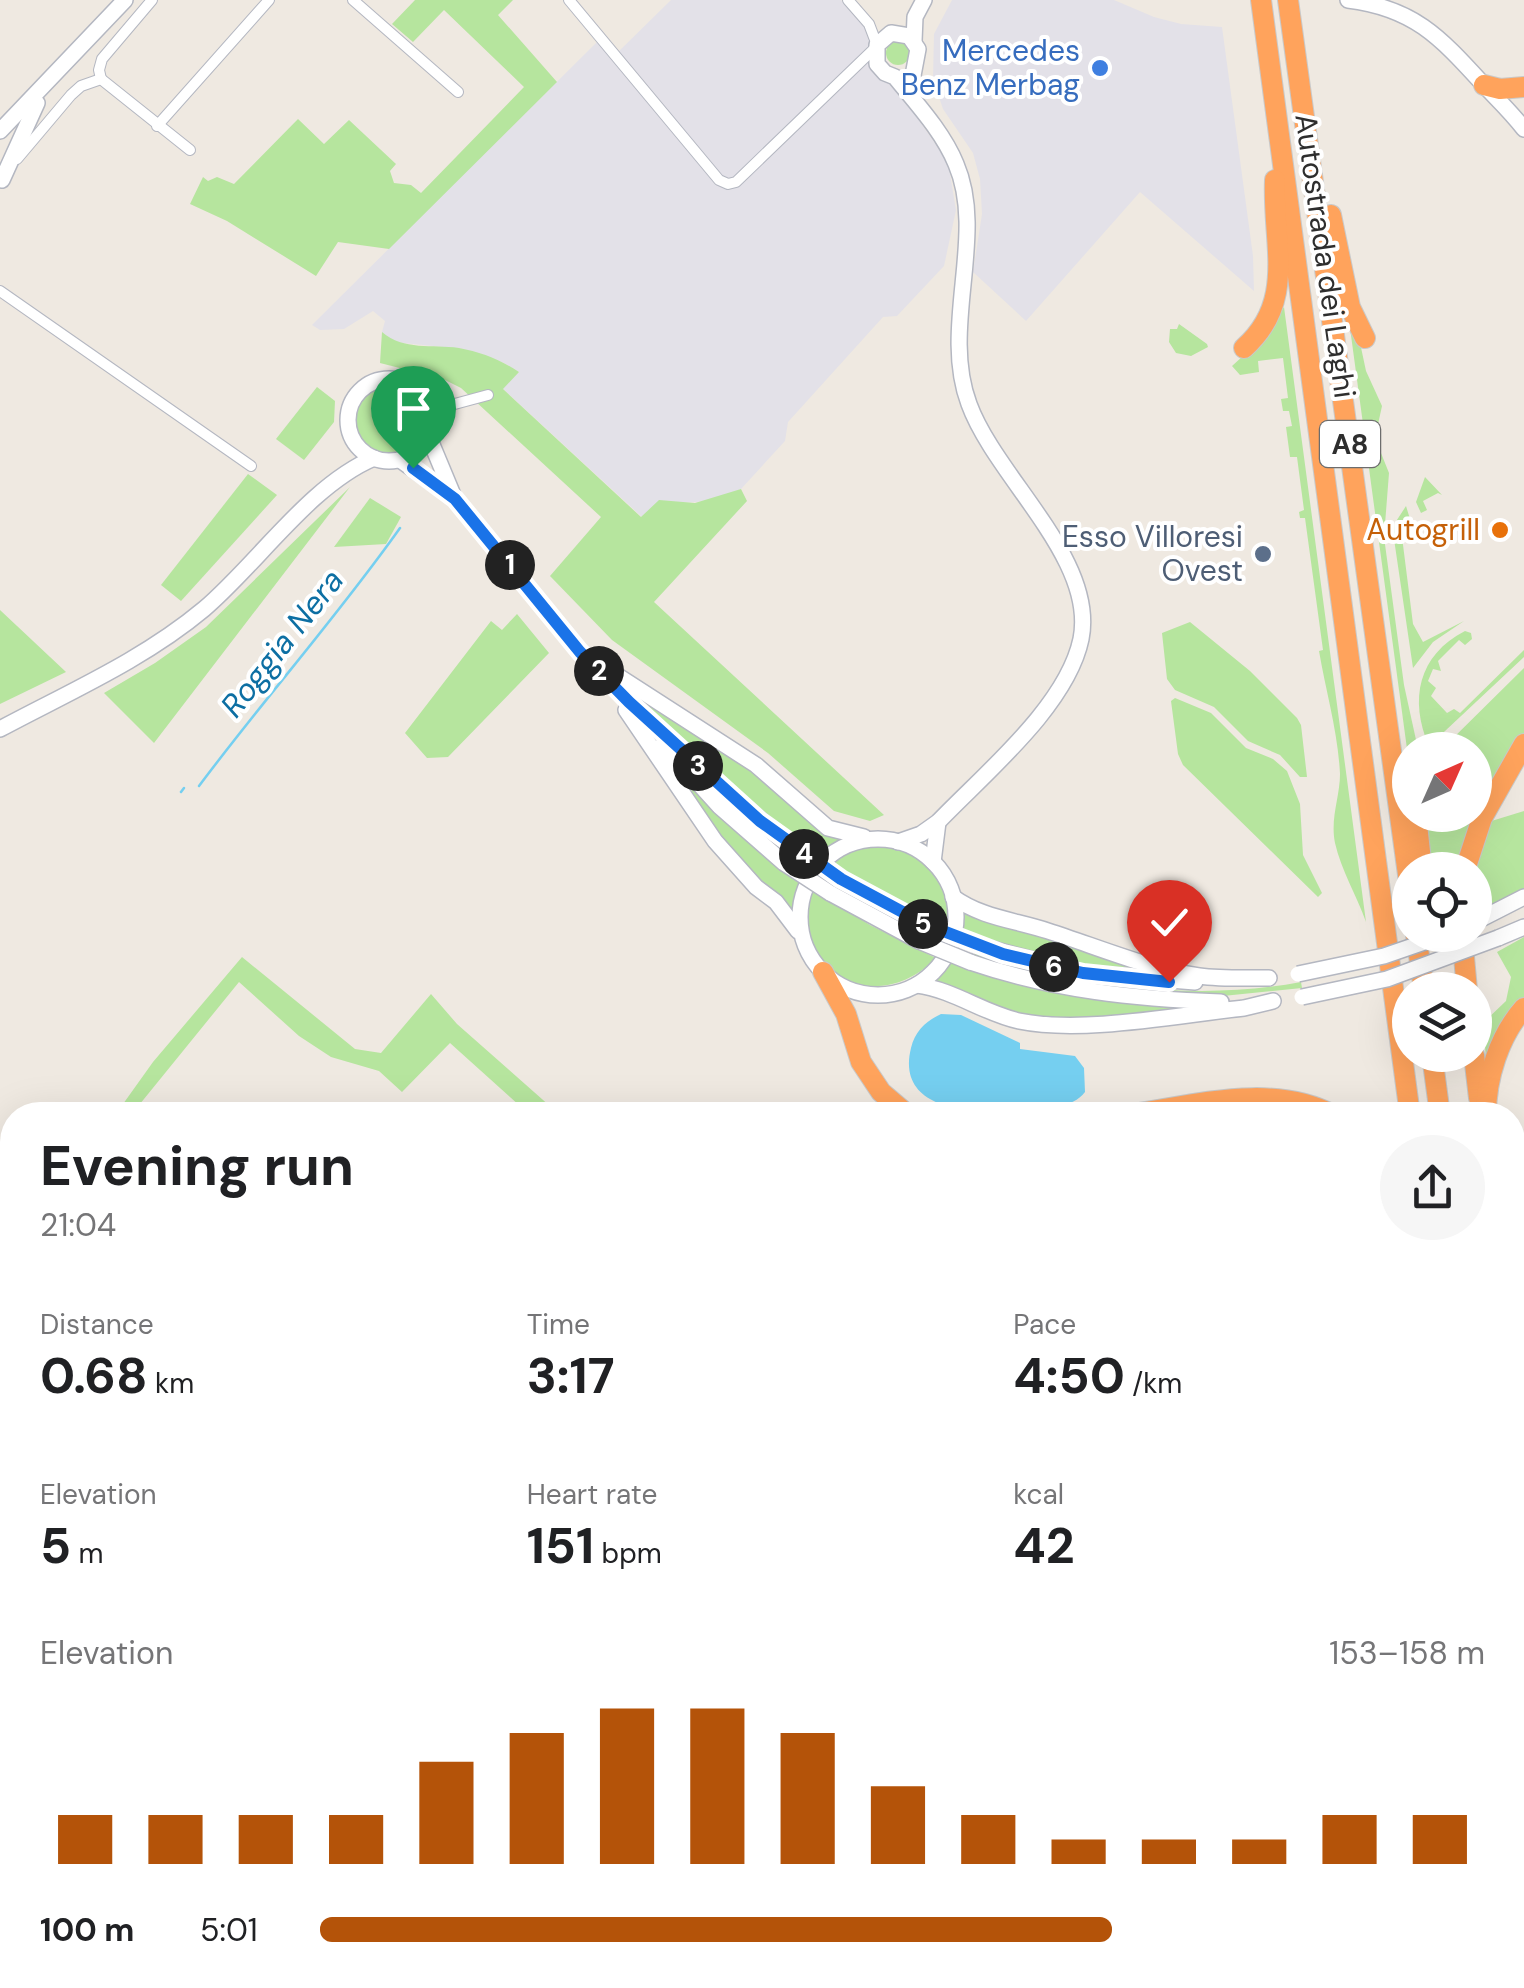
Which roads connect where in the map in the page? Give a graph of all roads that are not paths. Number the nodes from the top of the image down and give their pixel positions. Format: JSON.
{"nodes":[{"id":1,"x":124,"y":0,"type":"edge"},
{"id":2,"x":269,"y":0,"type":"edge"},
{"id":3,"x":570,"y":0,"type":"edge"},
{"id":4,"x":848,"y":0,"type":"edge"},
{"id":5,"x":924,"y":0,"type":"edge"},
{"id":6,"x":1260,"y":0,"type":"edge"},
{"id":7,"x":1288,"y":0,"type":"edge"},
{"id":8,"x":1348,"y":0,"type":"edge"},
{"id":9,"x":149,"y":2,"type":"edge"},
{"id":10,"x":360,"y":2,"type":"edge"},
{"id":11,"x":915,"y":17,"type":"junction"},
{"id":12,"x":869,"y":24,"type":"junction"},
{"id":13,"x":893,"y":33,"type":"junction"},
{"id":14,"x":914,"y":41,"type":"junction"},
{"id":15,"x":876,"y":46,"type":"junction"},
{"id":16,"x":854,"y":66,"type":"junction"},
{"id":17,"x":914,"y":70,"type":"junction"},
{"id":18,"x":888,"y":74,"type":"junction"},
{"id":19,"x":102,"y":79,"type":"junction"},
{"id":20,"x":1484,"y":84,"type":"junction"},
{"id":21,"x":1524,"y":88,"type":"edge"},
{"id":22,"x":43,"y":90,"type":"junction"},
{"id":23,"x":458,"y":92,"type":"dead end"},
{"id":24,"x":914,"y":100,"type":"junction"},
{"id":25,"x":1503,"y":102,"type":"junction"},
{"id":26,"x":1524,"y":108,"type":"edge"},
{"id":27,"x":157,"y":126,"type":"junction"},
{"id":28,"x":1524,"y":129,"type":"edge"},
{"id":29,"x":0,"y":132,"type":"edge"},
{"id":30,"x":1278,"y":138,"type":"junction"},
{"id":31,"x":190,"y":150,"type":"dead end"},
{"id":32,"x":1312,"y":162,"type":"junction"},
{"id":33,"x":1,"y":177,"type":"edge"},
{"id":34,"x":0,"y":292,"type":"edge"},
{"id":35,"x":1365,"y":338,"type":"dead end"},
{"id":36,"x":1244,"y":348,"type":"dead end"},
{"id":37,"x":488,"y":395,"type":"dead end"},
{"id":38,"x":424,"y":397,"type":"junction"},
{"id":39,"x":450,"y":406,"type":"junction"},
{"id":40,"x":429,"y":428,"type":"junction"},
{"id":41,"x":349,"y":431,"type":"junction"},
{"id":42,"x":374,"y":458,"type":"junction"},
{"id":43,"x":400,"y":460,"type":"junction"},
{"id":44,"x":252,"y":466,"type":"dead end"},
{"id":45,"x":332,"y":482,"type":"junction"},
{"id":46,"x":455,"y":499,"type":"junction"},
{"id":47,"x":580,"y":652,"type":"junction"},
{"id":48,"x":629,"y":702,"type":"junction"},
{"id":49,"x":0,"y":729,"type":"edge"},
{"id":50,"x":1524,"y":744,"type":"edge"},
{"id":51,"x":938,"y":822,"type":"junction"},
{"id":52,"x":878,"y":839,"type":"junction"},
{"id":53,"x":898,"y":842,"type":"junction"},
{"id":54,"x":1405,"y":852,"type":"edge"},
{"id":55,"x":1471,"y":852,"type":"edge"},
{"id":56,"x":933,"y":862,"type":"junction"},
{"id":57,"x":1524,"y":897,"type":"edge"},
{"id":58,"x":953,"y":898,"type":"junction"},
{"id":59,"x":1492,"y":915,"type":"edge"},
{"id":60,"x":1524,"y":927,"type":"edge"},
{"id":61,"x":802,"y":938,"type":"junction"},
{"id":62,"x":1395,"y":952,"type":"edge"},
{"id":63,"x":822,"y":972,"type":"junction"},
{"id":64,"x":1269,"y":978,"type":"junction"},
{"id":65,"x":917,"y":985,"type":"junction"},
{"id":66,"x":1273,"y":1001,"type":"junction"},
{"id":67,"x":1524,"y":1008,"type":"edge"},
{"id":68,"x":1434,"y":1072,"type":"edge"},
{"id":69,"x":1477,"y":1072,"type":"edge"},
{"id":70,"x":893,"y":1102,"type":"edge"},
{"id":71,"x":1234,"y":1102,"type":"edge"},
{"id":72,"x":1293,"y":1102,"type":"edge"},
{"id":73,"x":1408,"y":1102,"type":"edge"},
{"id":74,"x":1438,"y":1102,"type":"edge"},
{"id":75,"x":1482,"y":1102,"type":"edge"},
{"id":76,"x":1486,"y":1102,"type":"edge"}],
"edges":[{"from":1,"to":22,"type":"main road"},
{"from":2,"to":27,"type":"street"},
{"from":3,"to":16,"type":"street"},
{"from":4,"to":12,"type":"street"},
{"from":5,"to":11,"type":"main road"},
{"from":6,"to":30,"type":"highway","name":"Autostrada dei Laghi","number":"A8"},
{"from":7,"to":32,"type":"highway","name":"Autostrada dei Laghi","number":"A8"},
{"from":8,"to":20,"type":"main road"},
{"from":9,"to":19,"type":"street"},
{"from":10,"to":23,"type":"street"},
{"from":11,"to":13,"type":"main road"},
{"from":11,"to":14,"type":"main road"},
{"from":12,"to":13,"type":"street"},
{"from":12,"to":15,"type":"street"},
{"from":13,"to":14,"type":"main road"},
{"from":13,"to":15,"type":"main road"},
{"from":14,"to":17,"type":"main road"},
{"from":15,"to":16,"type":"street"},
{"from":15,"to":18,"type":"main road"},
{"from":16,"to":18,"type":"street"},
{"from":17,"to":18,"type":"main road"},
{"from":17,"to":24,"type":"main road"},
{"from":18,"to":24,"type":"main road"},
{"from":19,"to":27,"type":"street"},
{"from":19,"to":33,"type":"street"},
{"from":20,"to":21,"type":"highway"},
{"from":20,"to":25,"type":"main road"},
{"from":22,"to":29,"type":"main road"},
{"from":22,"to":33,"type":"main road"},
{"from":24,"to":51,"type":"main road"},
{"from":25,"to":26,"type":"main road"},
{"from":25,"to":28,"type":"main road"},
{"from":27,"to":31,"type":"street"},
{"from":30,"to":36,"type":"highway"},
{"from":30,"to":73,"type":"highway","name":"Autostrada dei Laghi","number":"A8"},
{"from":32,"to":35,"type":"highway"},
{"from":32,"to":54,"type":"highway","name":"Autostrada dei Laghi","number":"A8"},
{"from":34,"to":44,"type":"street"},
{"from":37,"to":39,"type":"street"},
{"from":38,"to":39,"type":"street"},
{"from":38,"to":40,"type":"main road"},
{"from":38,"to":41,"type":"main road"},
{"from":39,"to":40,"type":"street"},
{"from":40,"to":43,"type":"main road"},
{"from":40,"to":46,"type":"main road"},
{"from":41,"to":42,"type":"main road"},
{"from":41,"to":45,"type":"main road"},
{"from":42,"to":43,"type":"main road"},
{"from":42,"to":45,"type":"main road"},
{"from":43,"to":46,"type":"main road"},
{"from":45,"to":49,"type":"main road"},
{"from":46,"to":47,"type":"main road"},
{"from":47,"to":48,"type":"main road"},
{"from":47,"to":52,"type":"main road"},
{"from":47,"to":61,"type":"main road"},
{"from":48,"to":64,"type":"main road","bridge":true},
{"from":48,"to":66,"type":"main road","bridge":true},
{"from":50,"to":55,"type":"highway"},
{"from":51,"to":53,"type":"main road"},
{"from":51,"to":56,"type":"main road"},
{"from":52,"to":53,"type":"main road"},
{"from":52,"to":61,"type":"main road"},
{"from":53,"to":56,"type":"main road"},
{"from":56,"to":58,"type":"main road"},
{"from":57,"to":59,"type":"main road"},
{"from":58,"to":64,"type":"main road"},
{"from":58,"to":65,"type":"main road"},
{"from":60,"to":66,"type":"main road","bridge":true},
{"from":61,"to":63,"type":"main road"},
{"from":62,"to":64,"type":"main road","bridge":true},
{"from":63,"to":65,"type":"main road"},
{"from":63,"to":70,"type":"highway"},
{"from":65,"to":66,"type":"main road"},
{"from":67,"to":76,"type":"highway"},
{"from":68,"to":74,"type":"highway"},
{"from":69,"to":75,"type":"highway"},
{"from":71,"to":72,"type":"highway"}]}
